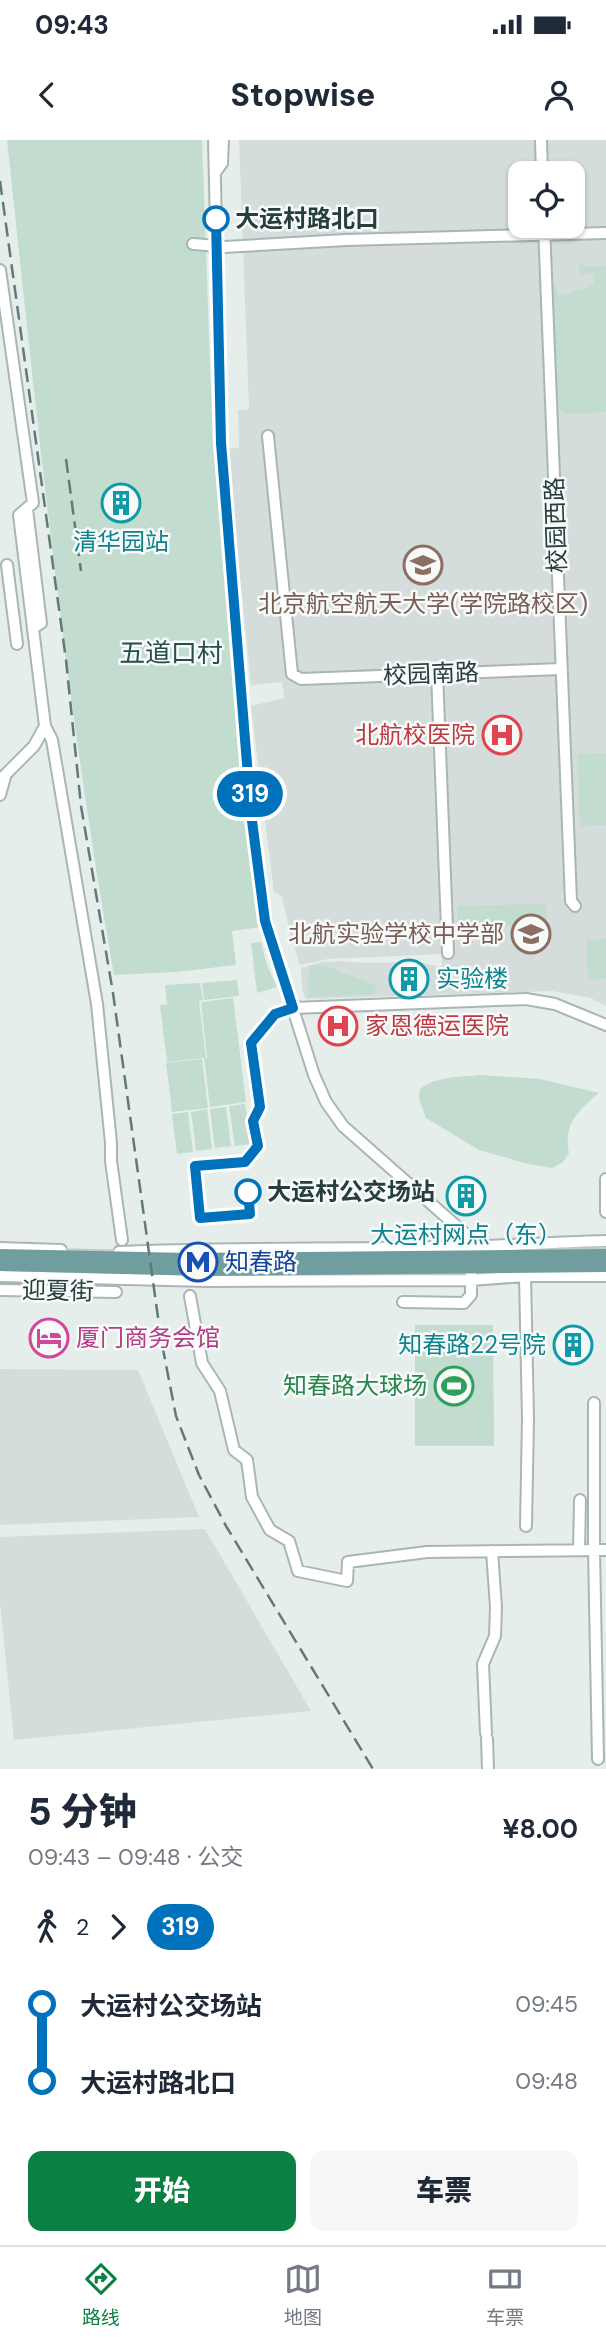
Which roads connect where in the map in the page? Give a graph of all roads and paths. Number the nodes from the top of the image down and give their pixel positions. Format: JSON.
{"nodes":[{"id":1,"x":214,"y":140,"type":"edge"},
{"id":2,"x":223,"y":140,"type":"edge"},
{"id":3,"x":541,"y":140,"type":"edge"},
{"id":4,"x":542,"y":161,"type":"edge"},
{"id":5,"x":215,"y":173,"type":"junction"},
{"id":6,"x":585,"y":232,"type":"edge"},
{"id":7,"x":508,"y":233,"type":"edge"},
{"id":8,"x":606,"y":233,"type":"edge"},
{"id":9,"x":544,"y":238,"type":"edge"},
{"id":10,"x":193,"y":244,"type":"dead end"},
{"id":11,"x":217,"y":247,"type":"junction"},
{"id":12,"x":0,"y":270,"type":"edge"},
{"id":13,"x":268,"y":436,"type":"dead end"},
{"id":14,"x":29,"y":563,"type":"junction"},
{"id":15,"x":4,"y":565,"type":"edge"},
{"id":16,"x":17,"y":644,"type":"dead end"},
{"id":17,"x":561,"y":669,"type":"junction"},
{"id":18,"x":437,"y":673,"type":"junction"},
{"id":19,"x":45,"y":726,"type":"junction"},
{"id":20,"x":2,"y":778,"type":"edge"},
{"id":21,"x":0,"y":795,"type":"edge"},
{"id":22,"x":575,"y":906,"type":"dead end"},
{"id":23,"x":448,"y":953,"type":"dead end"},
{"id":24,"x":293,"y":1008,"type":"junction"},
{"id":25,"x":606,"y":1025,"type":"edge"},
{"id":26,"x":606,"y":1179,"type":"edge"},
{"id":27,"x":606,"y":1212,"type":"edge"},
{"id":28,"x":122,"y":1240,"type":"dead end"},
{"id":29,"x":606,"y":1241,"type":"edge"},
{"id":30,"x":0,"y":1248,"type":"edge"},
{"id":31,"x":479,"y":1251,"type":"junction"},
{"id":32,"x":0,"y":1255,"type":"edge"},
{"id":33,"x":606,"y":1255,"type":"edge"},
{"id":34,"x":0,"y":1265,"type":"edge"},
{"id":35,"x":606,"y":1266,"type":"edge"},
{"id":36,"x":471,"y":1274,"type":"junction"},
{"id":37,"x":0,"y":1276,"type":"edge"},
{"id":38,"x":525,"y":1276,"type":"junction"},
{"id":39,"x":606,"y":1276,"type":"edge"},
{"id":40,"x":0,"y":1290,"type":"edge"},
{"id":41,"x":116,"y":1292,"type":"dead end"},
{"id":42,"x":190,"y":1296,"type":"dead end"},
{"id":43,"x":404,"y":1302,"type":"dead end"},
{"id":44,"x":594,"y":1403,"type":"dead end"},
{"id":45,"x":580,"y":1500,"type":"dead end"},
{"id":46,"x":526,"y":1525,"type":"dead end"},
{"id":47,"x":579,"y":1550,"type":"junction"},
{"id":48,"x":600,"y":1550,"type":"edge"},
{"id":49,"x":492,"y":1551,"type":"junction"},
{"id":50,"x":598,"y":1759,"type":"dead end"},
{"id":51,"x":488,"y":1769,"type":"edge"}],
"edges":[{"from":1,"to":5,"type":"street"},
{"from":2,"to":5,"type":"street"},
{"from":3,"to":4,"type":"street"},
{"from":5,"to":11,"type":"street"},
{"from":6,"to":8,"type":"street"},
{"from":7,"to":11,"type":"street"},
{"from":9,"to":17,"type":"street","name":"校园西路"},
{"from":10,"to":11,"type":"street"},
{"from":11,"to":24,"type":"street"},
{"from":12,"to":14,"type":"street"},
{"from":13,"to":18,"type":"street","name":"校园南路"},
{"from":14,"to":15,"type":"street"},
{"from":14,"to":19,"type":"street"},
{"from":15,"to":16,"type":"street"},
{"from":17,"to":18,"type":"street","name":"校园南路"},
{"from":17,"to":22,"type":"street","name":"校园西路"},
{"from":18,"to":23,"type":"street"},
{"from":19,"to":20,"type":"street"},
{"from":19,"to":28,"type":"street"},
{"from":20,"to":21,"type":"street"},
{"from":24,"to":25,"type":"street"},
{"from":24,"to":31,"type":"street"},
{"from":26,"to":27,"type":"street"},
{"from":29,"to":31,"type":"street"},
{"from":30,"to":31,"type":"street"},
{"from":31,"to":32,"type":"main road"},
{"from":31,"to":33,"type":"main road"},
{"from":34,"to":36,"type":"main road"},
{"from":35,"to":36,"type":"main road"},
{"from":36,"to":37,"type":"street"},
{"from":36,"to":38,"type":"street"},
{"from":36,"to":43,"type":"street"},
{"from":38,"to":39,"type":"street"},
{"from":38,"to":46,"type":"street"},
{"from":40,"to":41,"type":"street","name":"迎夏街"},
{"from":42,"to":49,"type":"street"},
{"from":44,"to":48,"type":"street"},
{"from":45,"to":47,"type":"street"},
{"from":47,"to":48,"type":"street"},
{"from":47,"to":49,"type":"street"},
{"from":48,"to":50,"type":"street"},
{"from":49,"to":51,"type":"street"}]}
